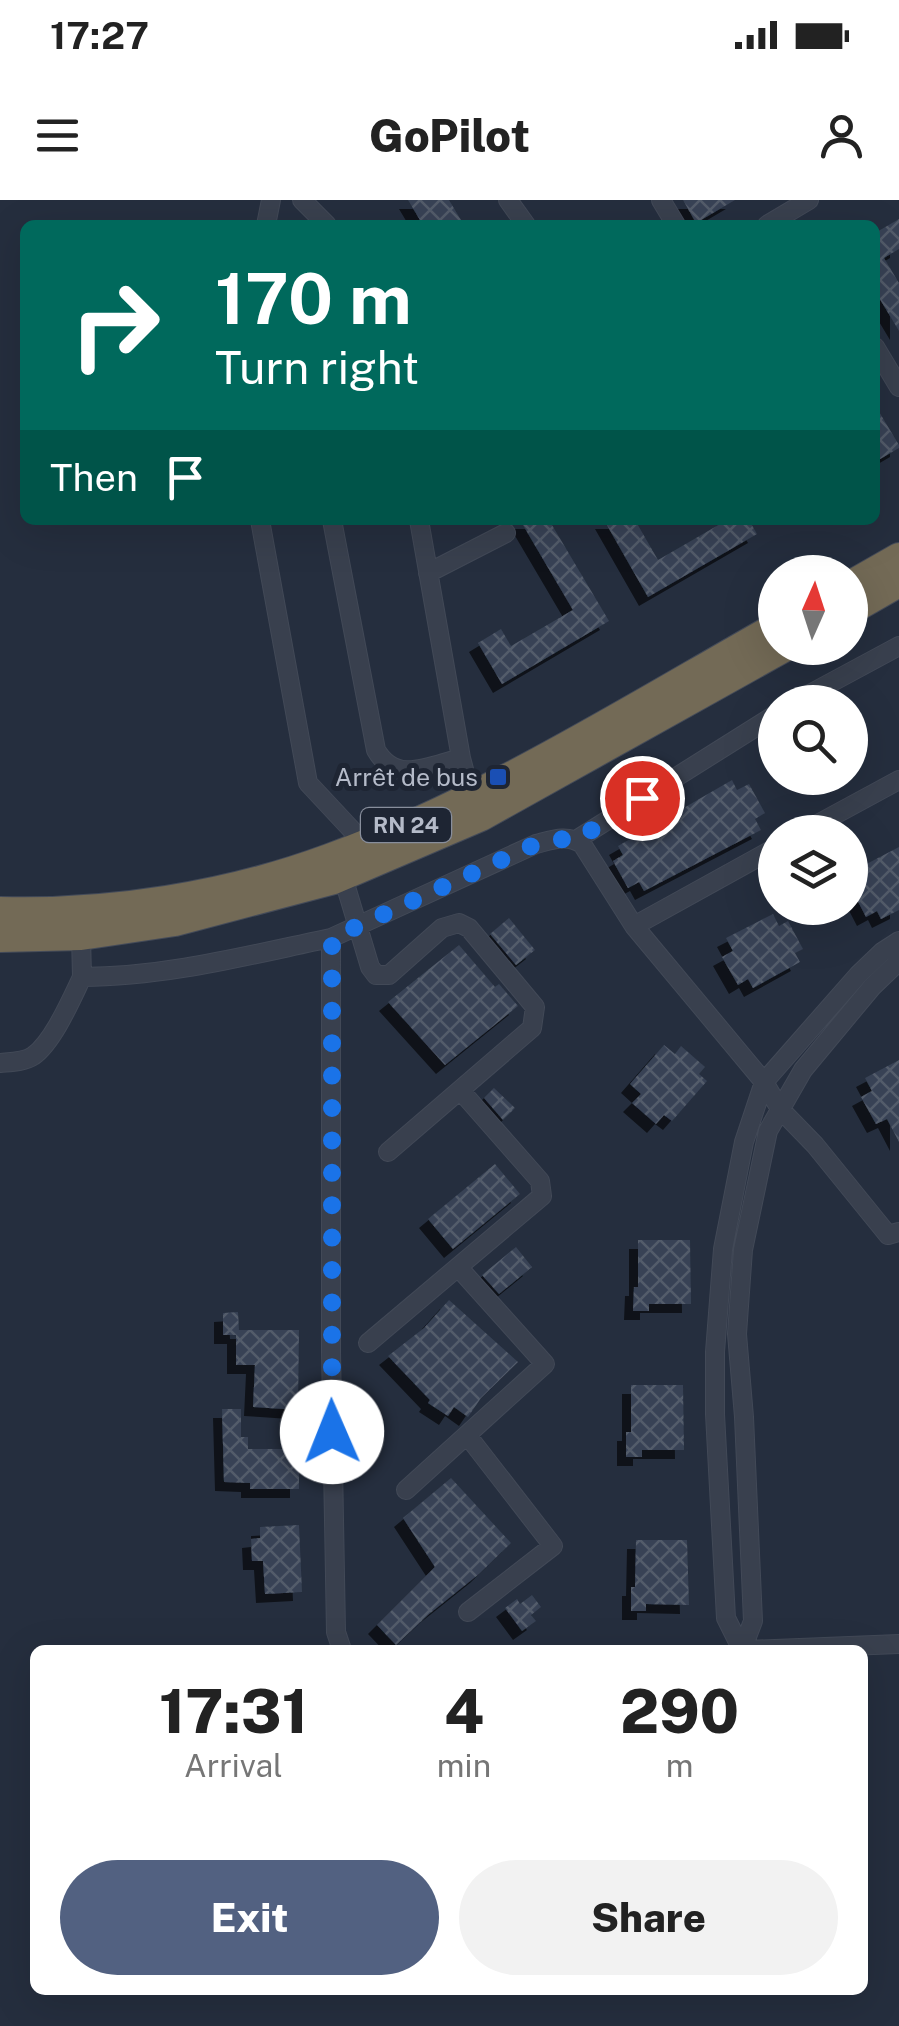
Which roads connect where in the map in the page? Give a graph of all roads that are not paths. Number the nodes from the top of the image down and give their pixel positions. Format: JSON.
{"nodes":[{"id":1,"x":302,"y":200,"type":"edge"},
{"id":2,"x":809,"y":200,"type":"edge"},
{"id":3,"x":793,"y":212,"type":"edge"},
{"id":4,"x":322,"y":220,"type":"edge"},
{"id":5,"x":880,"y":355,"type":"edge"},
{"id":6,"x":899,"y":387,"type":"edge"},
{"id":7,"x":261,"y":525,"type":"edge"},
{"id":8,"x":333,"y":525,"type":"edge"},
{"id":9,"x":420,"y":525,"type":"edge"},
{"id":10,"x":506,"y":533,"type":"dead end"},
{"id":11,"x":899,"y":557,"type":"edge"},
{"id":12,"x":428,"y":573,"type":"junction"},
{"id":13,"x":868,"y":575,"type":"edge"},
{"id":14,"x":899,"y":583,"type":"edge"},
{"id":15,"x":868,"y":600,"type":"edge"},
{"id":16,"x":758,"y":636,"type":"edge"},
{"id":17,"x":899,"y":646,"type":"edge"},
{"id":18,"x":758,"y":663,"type":"edge"},
{"id":19,"x":827,"y":685,"type":"edge"},
{"id":20,"x":758,"y":726,"type":"edge"},
{"id":21,"x":461,"y":758,"type":"junction"},
{"id":22,"x":899,"y":780,"type":"edge"},
{"id":23,"x":471,"y":796,"type":"junction"},
{"id":24,"x":834,"y":815,"type":"edge"},
{"id":25,"x":576,"y":840,"type":"junction"},
{"id":26,"x":364,"y":843,"type":"junction"},
{"id":27,"x":758,"y":857,"type":"edge"},
{"id":28,"x":343,"y":877,"type":"junction"},
{"id":29,"x":0,"y":911,"type":"edge"},
{"id":30,"x":634,"y":926,"type":"junction"},
{"id":31,"x":358,"y":927,"type":"junction"},
{"id":32,"x":81,"y":936,"type":"junction"},
{"id":33,"x":0,"y":938,"type":"edge"},
{"id":34,"x":332,"y":938,"type":"junction"},
{"id":35,"x":899,"y":941,"type":"edge"},
{"id":36,"x":899,"y":961,"type":"edge"},
{"id":37,"x":82,"y":978,"type":"junction"},
{"id":38,"x":0,"y":1063,"type":"edge"},
{"id":39,"x":764,"y":1082,"type":"junction"},
{"id":40,"x":460,"y":1090,"type":"junction"},
{"id":41,"x":780,"y":1109,"type":"junction"},
{"id":42,"x":388,"y":1152,"type":"dead end"},
{"id":43,"x":899,"y":1232,"type":"edge"},
{"id":44,"x":458,"y":1268,"type":"junction"},
{"id":45,"x":368,"y":1343,"type":"dead end"},
{"id":46,"x":467,"y":1435,"type":"junction"},
{"id":47,"x":406,"y":1490,"type":"dead end"},
{"id":48,"x":468,"y":1612,"type":"dead end"},
{"id":49,"x":899,"y":1644,"type":"edge"},
{"id":50,"x":340,"y":1645,"type":"edge"},
{"id":51,"x":741,"y":1645,"type":"edge"},
{"id":52,"x":745,"y":1645,"type":"edge"},
{"id":53,"x":868,"y":1645,"type":"edge"}],
"edges":[{"from":1,"to":4,"type":"street"},
{"from":2,"to":3,"type":"street"},
{"from":5,"to":6,"type":"street"},
{"from":7,"to":26,"type":"street"},
{"from":8,"to":21,"type":"street"},
{"from":9,"to":12,"type":"street"},
{"from":10,"to":12,"type":"street"},
{"from":11,"to":13,"type":"highway"},
{"from":12,"to":21,"type":"street"},
{"from":14,"to":15,"type":"highway"},
{"from":16,"to":23,"type":"highway","number":"RN 24"},
{"from":17,"to":19,"type":"street"},
{"from":18,"to":28,"type":"highway","number":"RN 24"},
{"from":20,"to":25,"type":"street"},
{"from":21,"to":23,"type":"street"},
{"from":22,"to":24,"type":"street"},
{"from":23,"to":26,"type":"highway","number":"RN 24"},
{"from":25,"to":30,"type":"street"},
{"from":25,"to":31,"type":"street"},
{"from":26,"to":29,"type":"highway","number":"RN 24"},
{"from":27,"to":30,"type":"street"},
{"from":28,"to":31,"type":"street"},
{"from":28,"to":32,"type":"highway","number":"RN 24"},
{"from":30,"to":39,"type":"street"},
{"from":31,"to":34,"type":"street"},
{"from":31,"to":40,"type":"street"},
{"from":32,"to":33,"type":"highway","number":"RN 24"},
{"from":32,"to":37,"type":"street"},
{"from":34,"to":37,"type":"street"},
{"from":34,"to":50,"type":"street"},
{"from":35,"to":39,"type":"street"},
{"from":36,"to":41,"type":"street"},
{"from":37,"to":38,"type":"street"},
{"from":39,"to":41,"type":"street"},
{"from":39,"to":51,"type":"street"},
{"from":40,"to":42,"type":"street"},
{"from":40,"to":44,"type":"street"},
{"from":41,"to":43,"type":"street"},
{"from":41,"to":52,"type":"street"},
{"from":44,"to":45,"type":"street"},
{"from":44,"to":46,"type":"street"},
{"from":46,"to":47,"type":"street"},
{"from":46,"to":48,"type":"street"},
{"from":49,"to":53,"type":"street"}]}
